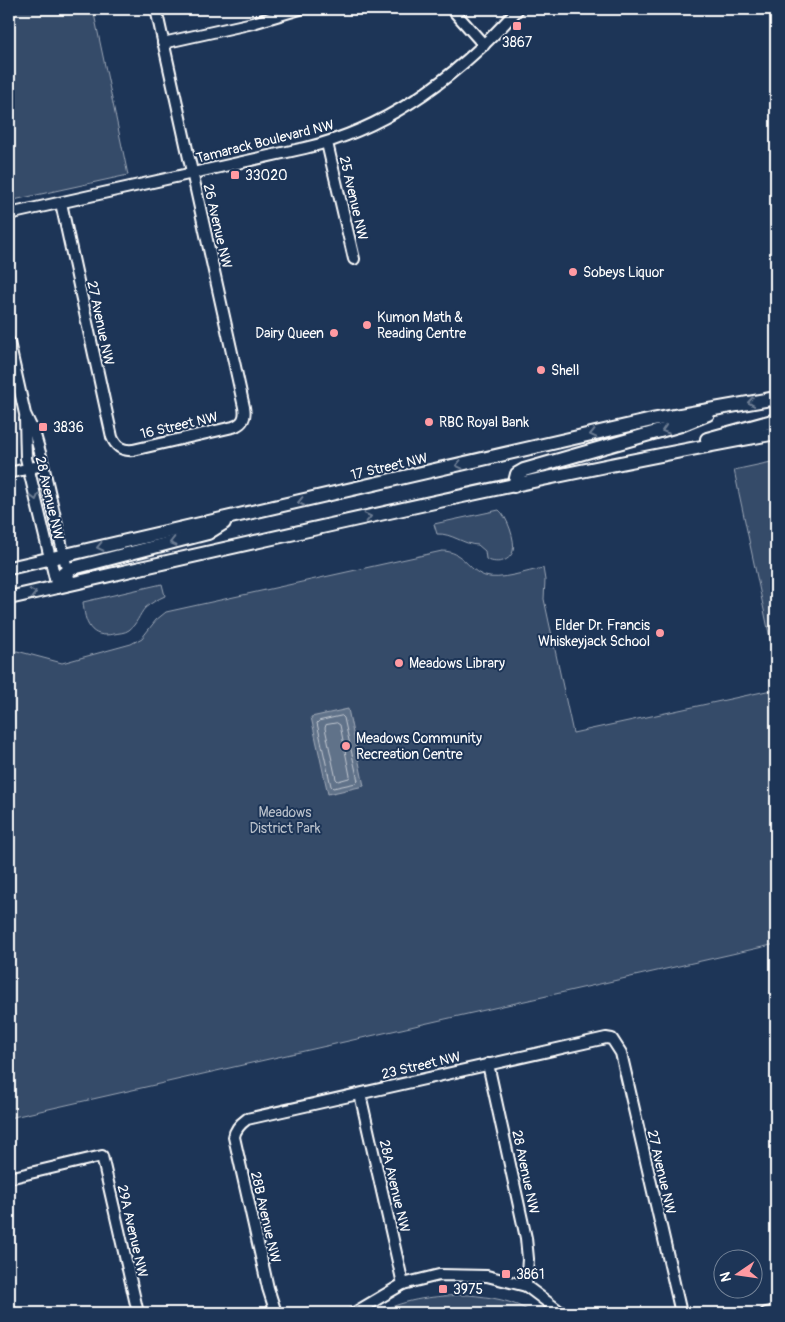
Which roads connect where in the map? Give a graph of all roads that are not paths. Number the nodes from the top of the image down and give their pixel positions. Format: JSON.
{"nodes":[{"id":1,"x":156,"y":9,"type":"edge"},
{"id":2,"x":300,"y":9,"type":"edge"},
{"id":3,"x":452,"y":9,"type":"edge"},
{"id":4,"x":518,"y":9,"type":"edge"},
{"id":5,"x":288,"y":11,"type":"edge"},
{"id":6,"x":163,"y":43,"type":"junction"},
{"id":7,"x":484,"y":45,"type":"junction"},
{"id":8,"x":327,"y":143,"type":"junction"},
{"id":9,"x":192,"y":173,"type":"junction"},
{"id":10,"x":61,"y":203,"type":"junction"},
{"id":11,"x":9,"y":214,"type":"edge"},
{"id":12,"x":354,"y":260,"type":"dead end"},
{"id":13,"x":9,"y":344,"type":"edge"},
{"id":14,"x":776,"y":398,"type":"edge"},
{"id":15,"x":726,"y":406,"type":"junction"},
{"id":16,"x":25,"y":414,"type":"junction"},
{"id":17,"x":244,"y":420,"type":"joint"},
{"id":18,"x":776,"y":420,"type":"edge"},
{"id":19,"x":776,"y":433,"type":"edge"},
{"id":20,"x":119,"y":448,"type":"joint"},
{"id":21,"x":670,"y":453,"type":"junction"},
{"id":22,"x":43,"y":465,"type":"junction"},
{"id":23,"x":28,"y":469,"type":"junction"},
{"id":24,"x":9,"y":473,"type":"edge"},
{"id":25,"x":514,"y":486,"type":"junction"},
{"id":26,"x":233,"y":517,"type":"junction"},
{"id":27,"x":64,"y":556,"type":"junction"},
{"id":28,"x":50,"y":559,"type":"junction"},
{"id":29,"x":9,"y":568,"type":"edge"},
{"id":30,"x":67,"y":570,"type":"junction"},
{"id":31,"x":70,"y":584,"type":"junction"},
{"id":32,"x":57,"y":587,"type":"junction"},
{"id":33,"x":9,"y":598,"type":"edge"},
{"id":34,"x":612,"y":1039,"type":"joint"},
{"id":35,"x":488,"y":1064,"type":"junction"},
{"id":36,"x":360,"y":1094,"type":"junction"},
{"id":37,"x":238,"y":1127,"type":"joint"},
{"id":38,"x":9,"y":1178,"type":"edge"},
{"id":39,"x":403,"y":1284,"type":"junction"},
{"id":40,"x":526,"y":1286,"type":"junction"},
{"id":41,"x":776,"y":1311,"type":"edge"},
{"id":42,"x":138,"y":1313,"type":"edge"},
{"id":43,"x":276,"y":1313,"type":"edge"},
{"id":44,"x":354,"y":1313,"type":"edge"},
{"id":45,"x":562,"y":1313,"type":"edge"},
{"id":46,"x":681,"y":1313,"type":"edge"},
{"id":47,"x":766,"y":1313,"type":"edge"}],
"edges":[{"from":1,"to":6,"type":"street","name":"26 Avenue NW"},
{"from":2,"to":5,"type":"street"},
{"from":3,"to":7,"type":"street"},
{"from":4,"to":7,"type":"street","name":"Tamarack Boulevard NW"},
{"from":5,"to":6,"type":"street"},
{"from":6,"to":9,"type":"street","name":"26 Avenue NW"},
{"from":7,"to":8,"type":"street","name":"Tamarack Boulevard NW"},
{"from":8,"to":9,"type":"street","name":"Tamarack Boulevard NW"},
{"from":8,"to":12,"type":"street","name":"25 Avenue NW"},
{"from":9,"to":10,"type":"street","name":"Tamarack Boulevard NW"},
{"from":9,"to":17,"type":"street","name":"26 Avenue NW"},
{"from":10,"to":11,"type":"street","name":"Tamarack Boulevard NW"},
{"from":10,"to":20,"type":"street","name":"27 Avenue NW"},
{"from":13,"to":16,"type":"street","name":"28 Avenue NW"},
{"from":14,"to":15,"type":"main road","name":"17 Street NW","one_way":true},
{"from":15,"to":25,"type":"main road","one_way":true},
{"from":15,"to":26,"type":"main road","name":"17 Street NW","one_way":true},
{"from":16,"to":22,"type":"street","name":"28 Avenue NW"},
{"from":16,"to":23,"type":"street","name":"28 Avenue NW"},
{"from":17,"to":20,"type":"street","name":"16 Street NW"},
{"from":18,"to":21,"type":"main road"},
{"from":19,"to":21,"type":"main road"},
{"from":21,"to":25,"type":"main road"},
{"from":22,"to":23,"type":"street"},
{"from":22,"to":27,"type":"street","name":"28 Avenue NW"},
{"from":23,"to":24,"type":"street"},
{"from":23,"to":28,"type":"street","name":"28 Avenue NW","one_way":true},
{"from":31,"to":25,"type":"main road","one_way":true},
{"from":26,"to":27,"type":"main road","name":"17 Street NW","one_way":true},
{"from":26,"to":30,"type":"main road","one_way":true},
{"from":27,"to":28,"type":"main road","name":"17 Street NW"},
{"from":27,"to":30,"type":"street","name":"28 Avenue NW"},
{"from":28,"to":29,"type":"main road","name":"17 Street NW"},
{"from":28,"to":32,"type":"street","name":"28 Avenue NW"},
{"from":30,"to":31,"type":"street","name":"28 Avenue NW"},
{"from":30,"to":32,"type":"main road"},
{"from":31,"to":32,"type":"main road"},
{"from":33,"to":32,"type":"main road","one_way":true},
{"from":34,"to":35,"type":"street","name":"23 Street NW"},
{"from":34,"to":46,"type":"street","name":"27 Avenue NW"},
{"from":35,"to":36,"type":"street","name":"23 Street NW"},
{"from":35,"to":40,"type":"street","name":"28 Avenue NW"},
{"from":36,"to":37,"type":"street","name":"23 Street NW"},
{"from":36,"to":39,"type":"street","name":"28A Avenue NW"},
{"from":37,"to":43,"type":"street","name":"28B Avenue NW"},
{"from":38,"to":42,"type":"street","name":"29A Avenue NW"},
{"from":39,"to":40,"type":"street"},
{"from":39,"to":44,"type":"street"},
{"from":40,"to":45,"type":"street"},
{"from":41,"to":47,"type":"street"}]}
